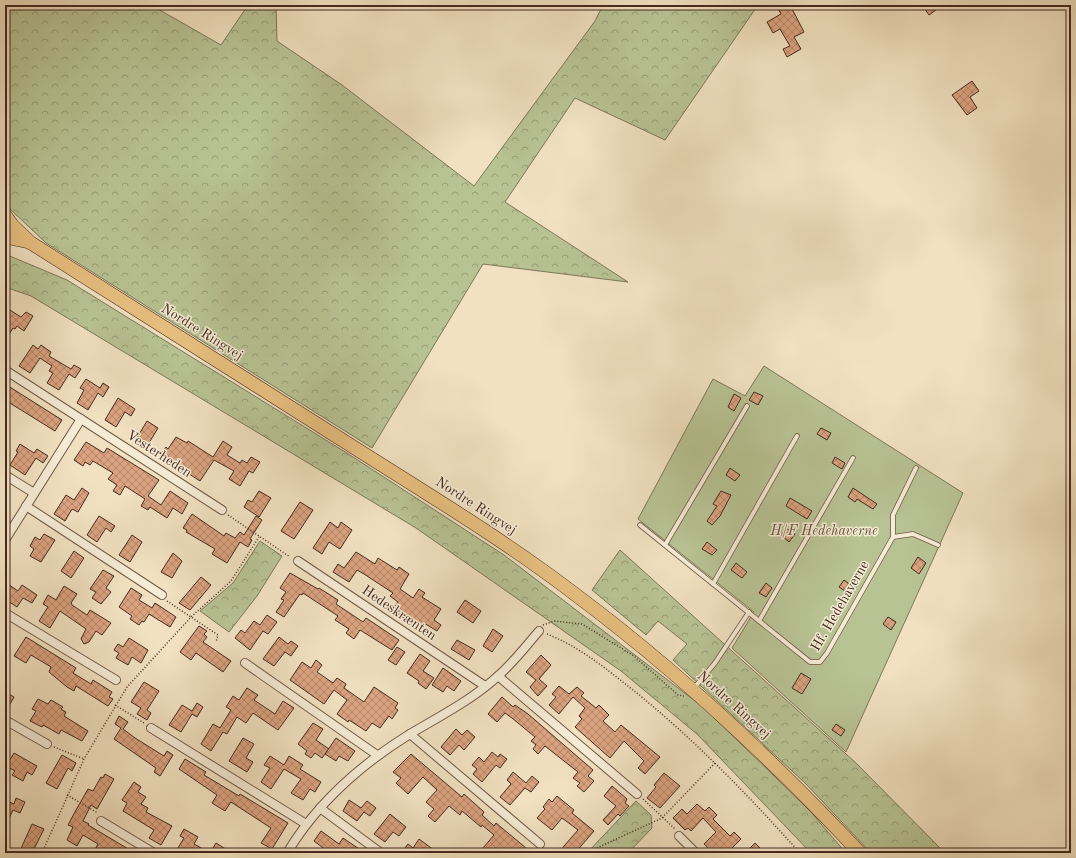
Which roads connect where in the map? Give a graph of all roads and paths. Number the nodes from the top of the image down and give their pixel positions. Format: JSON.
{"nodes":[{"id":1,"x":5,"y":215,"type":"edge"},
{"id":2,"x":5,"y":237,"type":"edge"},
{"id":3,"x":31,"y":242,"type":"junction"},
{"id":4,"x":5,"y":370,"type":"edge"},
{"id":5,"x":747,"y":406,"type":"dead end"},
{"id":6,"x":81,"y":419,"type":"junction"},
{"id":7,"x":797,"y":436,"type":"dead end"},
{"id":8,"x":853,"y":458,"type":"dead end"},
{"id":9,"x":916,"y":468,"type":"dead end"},
{"id":10,"x":5,"y":475,"type":"edge"},
{"id":11,"x":34,"y":493,"type":"junction"},
{"id":12,"x":26,"y":506,"type":"junction"},
{"id":13,"x":222,"y":510,"type":"joint"},
{"id":14,"x":640,"y":525,"type":"dead end"},
{"id":15,"x":259,"y":537,"type":"junction"},
{"id":16,"x":893,"y":537,"type":"junction"},
{"id":17,"x":5,"y":540,"type":"edge"},
{"id":18,"x":665,"y":545,"type":"junction"},
{"id":19,"x":938,"y":545,"type":"dead end"},
{"id":20,"x":298,"y":561,"type":"joint"},
{"id":21,"x":713,"y":584,"type":"junction"},
{"id":22,"x":162,"y":595,"type":"joint"},
{"id":23,"x":5,"y":612,"type":"edge"},
{"id":24,"x":749,"y":612,"type":"junction"},
{"id":25,"x":191,"y":617,"type":"junction"},
{"id":26,"x":759,"y":621,"type":"junction"},
{"id":27,"x":539,"y":631,"type":"junction"},
{"id":28,"x":216,"y":642,"type":"dead end"},
{"id":29,"x":245,"y":663,"type":"dead end"},
{"id":30,"x":498,"y":676,"type":"junction"},
{"id":31,"x":116,"y":680,"type":"dead end"},
{"id":32,"x":484,"y":686,"type":"junction"},
{"id":33,"x":693,"y":689,"type":"junction"},
{"id":34,"x":114,"y":706,"type":"junction"},
{"id":35,"x":5,"y":720,"type":"edge"},
{"id":36,"x":151,"y":728,"type":"joint"},
{"id":37,"x":410,"y":734,"type":"junction"},
{"id":38,"x":47,"y":744,"type":"joint"},
{"id":39,"x":377,"y":755,"type":"junction"},
{"id":40,"x":84,"y":759,"type":"junction"},
{"id":41,"x":715,"y":763,"type":"junction"},
{"id":42,"x":637,"y":794,"type":"joint"},
{"id":43,"x":67,"y":795,"type":"junction"},
{"id":44,"x":320,"y":808,"type":"junction"},
{"id":45,"x":662,"y":818,"type":"junction"},
{"id":46,"x":101,"y":821,"type":"joint"},
{"id":47,"x":306,"y":824,"type":"junction"},
{"id":48,"x":679,"y":836,"type":"joint"},
{"id":49,"x":540,"y":844,"type":"dead end"},
{"id":50,"x":42,"y":853,"type":"edge"},
{"id":51,"x":154,"y":853,"type":"edge"},
{"id":52,"x":287,"y":853,"type":"edge"},
{"id":53,"x":381,"y":853,"type":"edge"},
{"id":54,"x":586,"y":853,"type":"edge"},
{"id":55,"x":696,"y":853,"type":"edge"},
{"id":56,"x":800,"y":853,"type":"edge"},
{"id":57,"x":860,"y":853,"type":"edge"}],
"edges":[{"from":1,"to":3,"type":"main road","name":"Nordre Ringvej"},
{"from":2,"to":3,"type":"main road","name":"Nordre Ringvej"},
{"from":3,"to":33,"type":"main road","name":"Nordre Ringvej"},
{"from":4,"to":6,"type":"street","name":"Vesterheden"},
{"from":5,"to":18,"type":"lane"},
{"from":6,"to":11,"type":"street"},
{"from":6,"to":13,"type":"street","name":"Vesterheden"},
{"from":7,"to":21,"type":"lane"},
{"from":8,"to":26,"type":"lane"},
{"from":9,"to":16,"type":"lane"},
{"from":10,"to":11,"type":"street"},
{"from":11,"to":12,"type":"street"},
{"from":12,"to":17,"type":"street"},
{"from":12,"to":22,"type":"street"},
{"from":13,"to":15,"type":"path"},
{"from":14,"to":18,"type":"lane","name":"Hf. Hedehaverne"},
{"from":15,"to":20,"type":"path"},
{"from":15,"to":25,"type":"path"},
{"from":16,"to":19,"type":"lane"},
{"from":16,"to":26,"type":"lane","name":"Hf. Hedehaverne"},
{"from":18,"to":21,"type":"lane","name":"Hf. Hedehaverne"},
{"from":20,"to":32,"type":"street","name":"Hedeskrænten"},
{"from":21,"to":24,"type":"lane","name":"Hf. Hedehaverne"},
{"from":22,"to":25,"type":"path"},
{"from":23,"to":31,"type":"street"},
{"from":24,"to":26,"type":"lane","name":"Hf. Hedehaverne"},
{"from":24,"to":33,"type":"lane"},
{"from":25,"to":28,"type":"path"},
{"from":25,"to":34,"type":"path"},
{"from":27,"to":30,"type":"street"},
{"from":27,"to":33,"type":"path"},
{"from":27,"to":41,"type":"path"},
{"from":29,"to":39,"type":"street"},
{"from":30,"to":32,"type":"street"},
{"from":30,"to":42,"type":"street"},
{"from":32,"to":37,"type":"street"},
{"from":33,"to":57,"type":"main road","name":"Nordre Ringvej"},
{"from":34,"to":36,"type":"path"},
{"from":34,"to":40,"type":"path"},
{"from":35,"to":38,"type":"street"},
{"from":36,"to":47,"type":"street"},
{"from":37,"to":39,"type":"street"},
{"from":37,"to":49,"type":"street"},
{"from":38,"to":40,"type":"path"},
{"from":39,"to":44,"type":"street"},
{"from":40,"to":43,"type":"path"},
{"from":41,"to":45,"type":"path"},
{"from":41,"to":56,"type":"path"},
{"from":42,"to":45,"type":"path"},
{"from":43,"to":46,"type":"path"},
{"from":43,"to":50,"type":"path"},
{"from":44,"to":47,"type":"street"},
{"from":44,"to":53,"type":"street"},
{"from":45,"to":48,"type":"path"},
{"from":45,"to":54,"type":"path"},
{"from":46,"to":51,"type":"street"},
{"from":47,"to":52,"type":"street"},
{"from":48,"to":55,"type":"street"}]}
